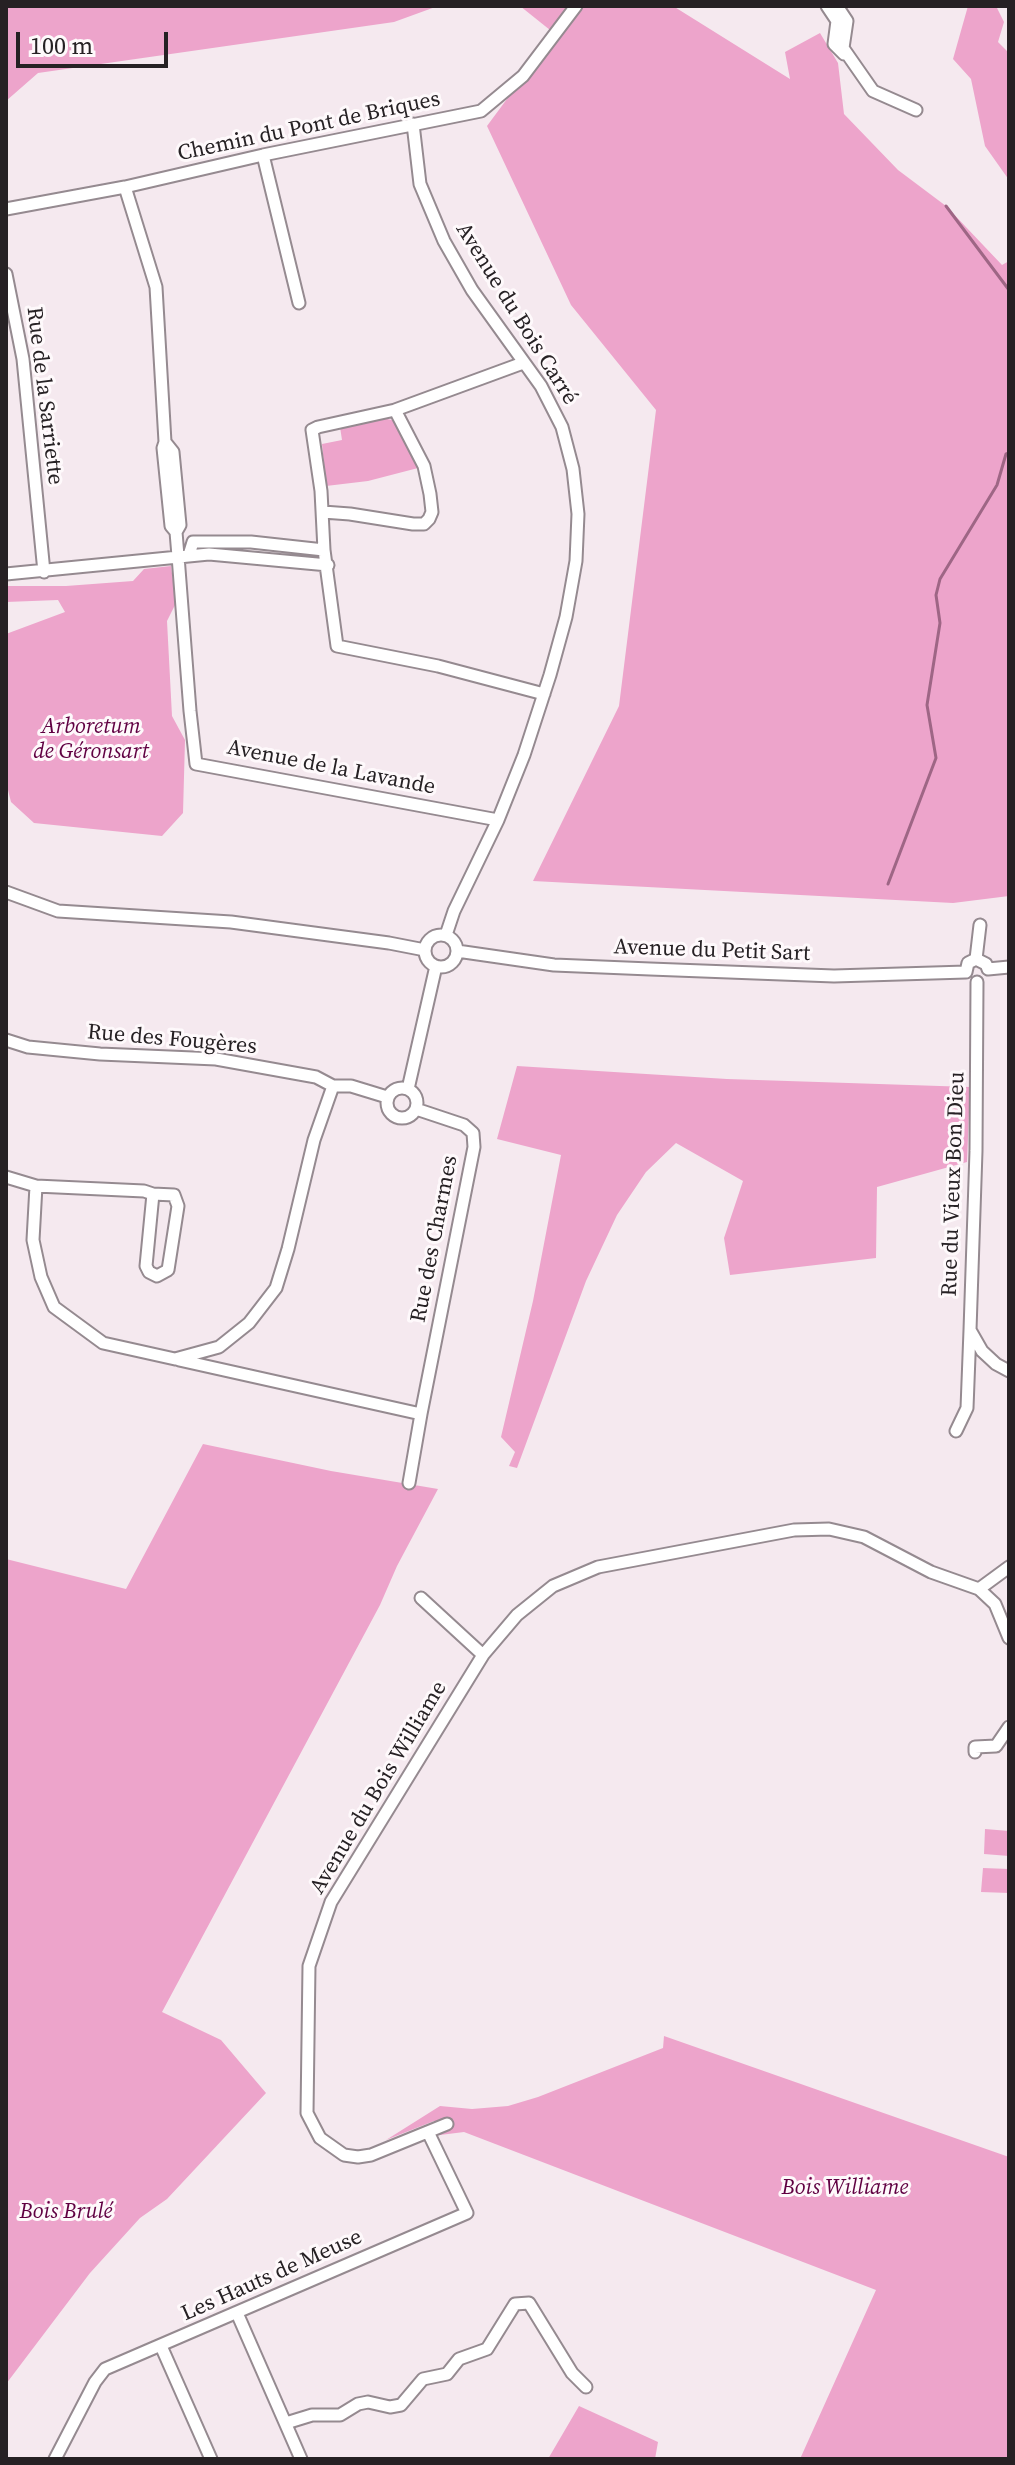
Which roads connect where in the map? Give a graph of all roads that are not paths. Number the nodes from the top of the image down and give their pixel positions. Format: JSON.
{"nodes":[{"id":1,"x":576,"y":6,"type":"edge"},
{"id":2,"x":827,"y":6,"type":"edge"},
{"id":3,"x":837,"y":6,"type":"edge"},
{"id":4,"x":848,"y":56,"type":"junction"},
{"id":5,"x":916,"y":110,"type":"dead end"},
{"id":6,"x":413,"y":124,"type":"junction"},
{"id":7,"x":263,"y":155,"type":"junction"},
{"id":8,"x":125,"y":187,"type":"junction"},
{"id":9,"x":6,"y":209,"type":"edge"},
{"id":10,"x":6,"y":274,"type":"edge"},
{"id":11,"x":299,"y":303,"type":"dead end"},
{"id":12,"x":523,"y":363,"type":"junction"},
{"id":13,"x":395,"y":410,"type":"junction"},
{"id":14,"x":323,"y":512,"type":"junction"},
{"id":15,"x":324,"y":550,"type":"junction"},
{"id":16,"x":184,"y":556,"type":"junction"},
{"id":17,"x":328,"y":565,"type":"junction"},
{"id":18,"x":44,"y":572,"type":"junction"},
{"id":19,"x":6,"y":574,"type":"edge"},
{"id":20,"x":544,"y":694,"type":"junction"},
{"id":21,"x":498,"y":820,"type":"junction"},
{"id":22,"x":6,"y":892,"type":"edge"},
{"id":23,"x":980,"y":925,"type":"dead end"},
{"id":24,"x":446,"y":935,"type":"junction"},
{"id":25,"x":425,"y":950,"type":"junction"},
{"id":26,"x":457,"y":951,"type":"junction"},
{"id":27,"x":976,"y":959,"type":"junction"},
{"id":28,"x":436,"y":966,"type":"junction"},
{"id":29,"x":1009,"y":967,"type":"edge"},
{"id":30,"x":988,"y":969,"type":"junction"},
{"id":31,"x":966,"y":972,"type":"junction"},
{"id":32,"x":977,"y":982,"type":"junction"},
{"id":33,"x":6,"y":1040,"type":"edge"},
{"id":34,"x":333,"y":1086,"type":"junction"},
{"id":35,"x":408,"y":1089,"type":"junction"},
{"id":36,"x":387,"y":1097,"type":"junction"},
{"id":37,"x":416,"y":1109,"type":"junction"},
{"id":38,"x":6,"y":1177,"type":"edge"},
{"id":39,"x":36,"y":1186,"type":"junction"},
{"id":40,"x":153,"y":1194,"type":"junction"},
{"id":41,"x":970,"y":1330,"type":"junction"},
{"id":42,"x":219,"y":1347,"type":"junction"},
{"id":43,"x":175,"y":1359,"type":"junction"},
{"id":44,"x":221,"y":1370,"type":"junction"},
{"id":45,"x":1009,"y":1371,"type":"edge"},
{"id":46,"x":421,"y":1414,"type":"junction"},
{"id":47,"x":956,"y":1431,"type":"dead end"},
{"id":48,"x":409,"y":1483,"type":"dead end"},
{"id":49,"x":1009,"y":1567,"type":"edge"},
{"id":50,"x":979,"y":1589,"type":"junction"},
{"id":51,"x":421,"y":1598,"type":"dead end"},
{"id":52,"x":995,"y":1604,"type":"junction"},
{"id":53,"x":1009,"y":1606,"type":"edge"},
{"id":54,"x":1009,"y":1638,"type":"edge"},
{"id":55,"x":483,"y":1655,"type":"junction"},
{"id":56,"x":1009,"y":1727,"type":"edge"},
{"id":57,"x":975,"y":1752,"type":"dead end"},
{"id":58,"x":447,"y":2124,"type":"dead end"},
{"id":59,"x":428,"y":2132,"type":"junction"},
{"id":60,"x":237,"y":2313,"type":"junction"},
{"id":61,"x":161,"y":2346,"type":"junction"},
{"id":62,"x":586,"y":2387,"type":"dead end"},
{"id":63,"x":286,"y":2423,"type":"junction"},
{"id":64,"x":55,"y":2459,"type":"edge"},
{"id":65,"x":211,"y":2459,"type":"edge"},
{"id":66,"x":301,"y":2459,"type":"edge"}],
"edges":[{"from":1,"to":6,"type":"street","name":"Chemin du Pont de Briques"},
{"from":2,"to":4,"type":"street"},
{"from":3,"to":4,"type":"street"},
{"from":4,"to":5,"type":"street"},
{"from":6,"to":7,"type":"street","name":"Chemin du Pont de Briques"},
{"from":6,"to":12,"type":"street","name":"Avenue du Bois Carré"},
{"from":7,"to":8,"type":"street","name":"Chemin du Pont de Briques"},
{"from":7,"to":11,"type":"street"},
{"from":8,"to":9,"type":"street","name":"Chemin du Pont de Briques"},
{"from":8,"to":16,"type":"street","name":"Avenue de la Lavande"},
{"from":10,"to":18,"type":"street","name":"Rue de la Sarriette"},
{"from":12,"to":13,"type":"street"},
{"from":12,"to":20,"type":"street","name":"Avenue du Bois Carré"},
{"from":13,"to":14,"type":"street"},
{"from":13,"to":14,"type":"street"},
{"from":14,"to":15,"type":"street"},
{"from":15,"to":16,"type":"street"},
{"from":15,"to":17,"type":"street"},
{"from":16,"to":17,"type":"street"},
{"from":16,"to":18,"type":"street"},
{"from":16,"to":21,"type":"street","name":"Avenue de la Lavande"},
{"from":17,"to":20,"type":"street"},
{"from":18,"to":19,"type":"street"},
{"from":20,"to":21,"type":"street","name":"Avenue du Bois Carré"},
{"from":21,"to":24,"type":"street","name":"Avenue du Bois Carré"},
{"from":22,"to":25,"type":"street"},
{"from":23,"to":27,"type":"street"},
{"from":24,"to":25,"type":"street"},
{"from":24,"to":26,"type":"street"},
{"from":25,"to":28,"type":"street"},
{"from":26,"to":28,"type":"street"},
{"from":26,"to":31,"type":"street","name":"Avenue du Petit Sart"},
{"from":27,"to":30,"type":"street"},
{"from":27,"to":31,"type":"street"},
{"from":28,"to":35,"type":"street"},
{"from":29,"to":30,"type":"street"},
{"from":30,"to":32,"type":"street"},
{"from":31,"to":32,"type":"street"},
{"from":32,"to":41,"type":"street","name":"Rue du Vieux Bon Dieu"},
{"from":33,"to":34,"type":"street","name":"Rue des Fougères"},
{"from":34,"to":36,"type":"street","name":"Rue des Fougères"},
{"from":34,"to":42,"type":"street"},
{"from":35,"to":36,"type":"street"},
{"from":35,"to":37,"type":"street"},
{"from":36,"to":37,"type":"street"},
{"from":37,"to":46,"type":"street","name":"Rue des Charmes"},
{"from":38,"to":39,"type":"street"},
{"from":39,"to":40,"type":"street"},
{"from":39,"to":43,"type":"street"},
{"from":40,"to":40,"type":"street"},
{"from":41,"to":45,"type":"street"},
{"from":41,"to":47,"type":"street","name":"Rue du Vieux Bon Dieu"},
{"from":42,"to":43,"type":"street"},
{"from":42,"to":44,"type":"street"},
{"from":43,"to":44,"type":"street"},
{"from":44,"to":46,"type":"street"},
{"from":46,"to":48,"type":"street","name":"Rue des Charmes"},
{"from":49,"to":50,"type":"street"},
{"from":50,"to":52,"type":"street"},
{"from":50,"to":55,"type":"street","name":"Avenue du Bois Williame"},
{"from":51,"to":55,"type":"street"},
{"from":52,"to":53,"type":"street"},
{"from":52,"to":54,"type":"street"},
{"from":55,"to":59,"type":"street","name":"Avenue du Bois Williame"},
{"from":56,"to":57,"type":"street"},
{"from":58,"to":59,"type":"street","name":"Avenue du Bois Williame"},
{"from":59,"to":60,"type":"street","name":"Les Hauts de Meuse"},
{"from":60,"to":61,"type":"street","name":"Les Hauts de Meuse"},
{"from":60,"to":63,"type":"street"},
{"from":61,"to":64,"type":"street","name":"Les Hauts de Meuse"},
{"from":61,"to":65,"type":"street"},
{"from":62,"to":63,"type":"street"},
{"from":63,"to":66,"type":"street"}]}
